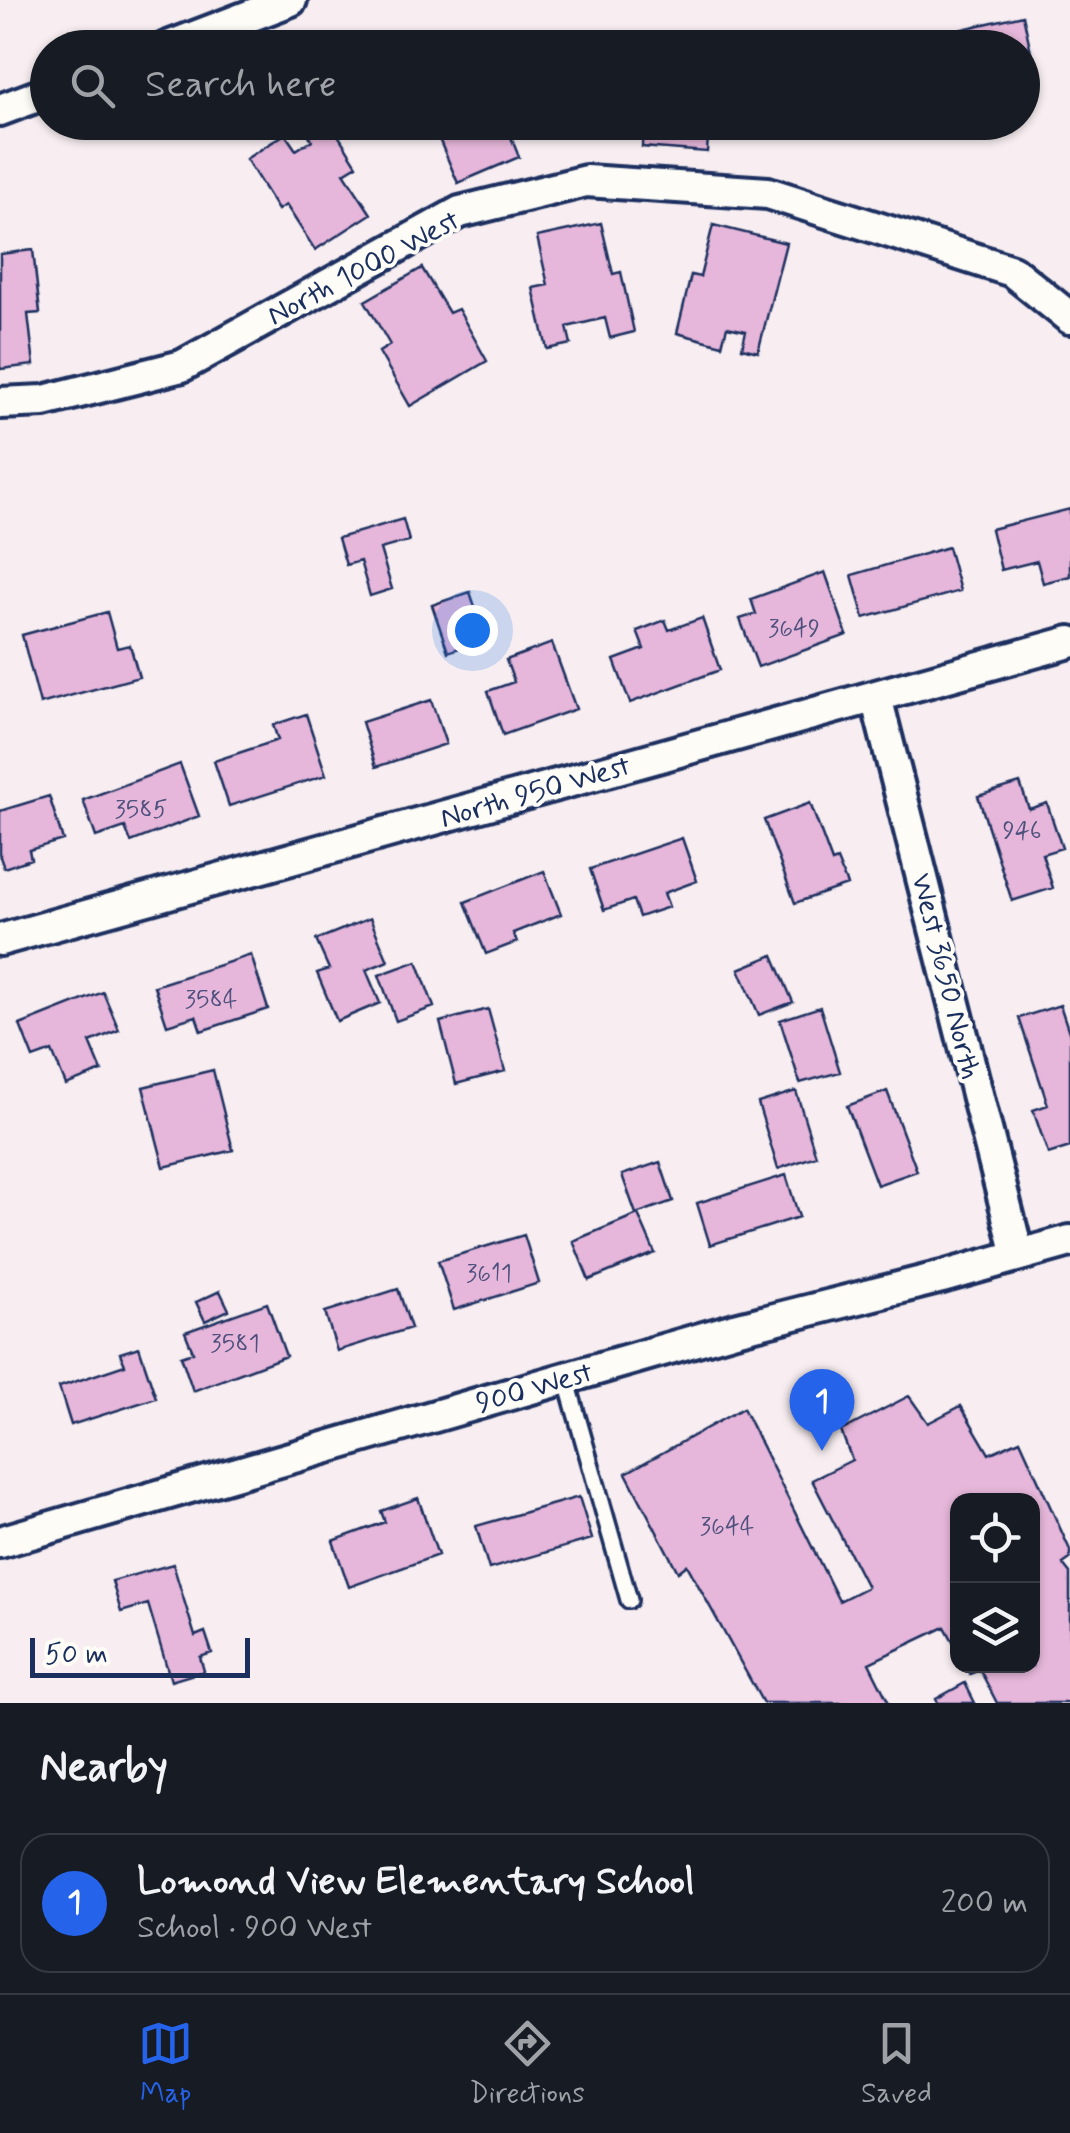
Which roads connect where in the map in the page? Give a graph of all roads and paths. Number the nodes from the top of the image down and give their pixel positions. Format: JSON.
{"nodes":[{"id":1,"x":291,"y":0,"type":"edge"},
{"id":2,"x":213,"y":30,"type":"edge"},
{"id":3,"x":30,"y":99,"type":"edge"},
{"id":4,"x":0,"y":110,"type":"edge"},
{"id":5,"x":1070,"y":318,"type":"edge"},
{"id":6,"x":0,"y":403,"type":"edge"},
{"id":7,"x":1070,"y":642,"type":"edge"},
{"id":8,"x":876,"y":697,"type":"junction"},
{"id":9,"x":0,"y":940,"type":"edge"},
{"id":10,"x":1070,"y":1240,"type":"edge"},
{"id":11,"x":1018,"y":1256,"type":"junction"},
{"id":12,"x":566,"y":1378,"type":"junction"},
{"id":13,"x":0,"y":1542,"type":"edge"},
{"id":14,"x":630,"y":1600,"type":"dead end"}],
"edges":[{"from":1,"to":2,"type":"street"},
{"from":3,"to":4,"type":"street"},
{"from":5,"to":6,"type":"street","name":"North 1000 West"},
{"from":7,"to":8,"type":"street","name":"North 950 West"},
{"from":8,"to":9,"type":"street","name":"North 950 West"},
{"from":8,"to":11,"type":"street","name":"West 3650 North"},
{"from":10,"to":11,"type":"street","name":"900 West"},
{"from":11,"to":12,"type":"street","name":"900 West"},
{"from":12,"to":13,"type":"street","name":"900 West"},
{"from":12,"to":14,"type":"lane"}]}
